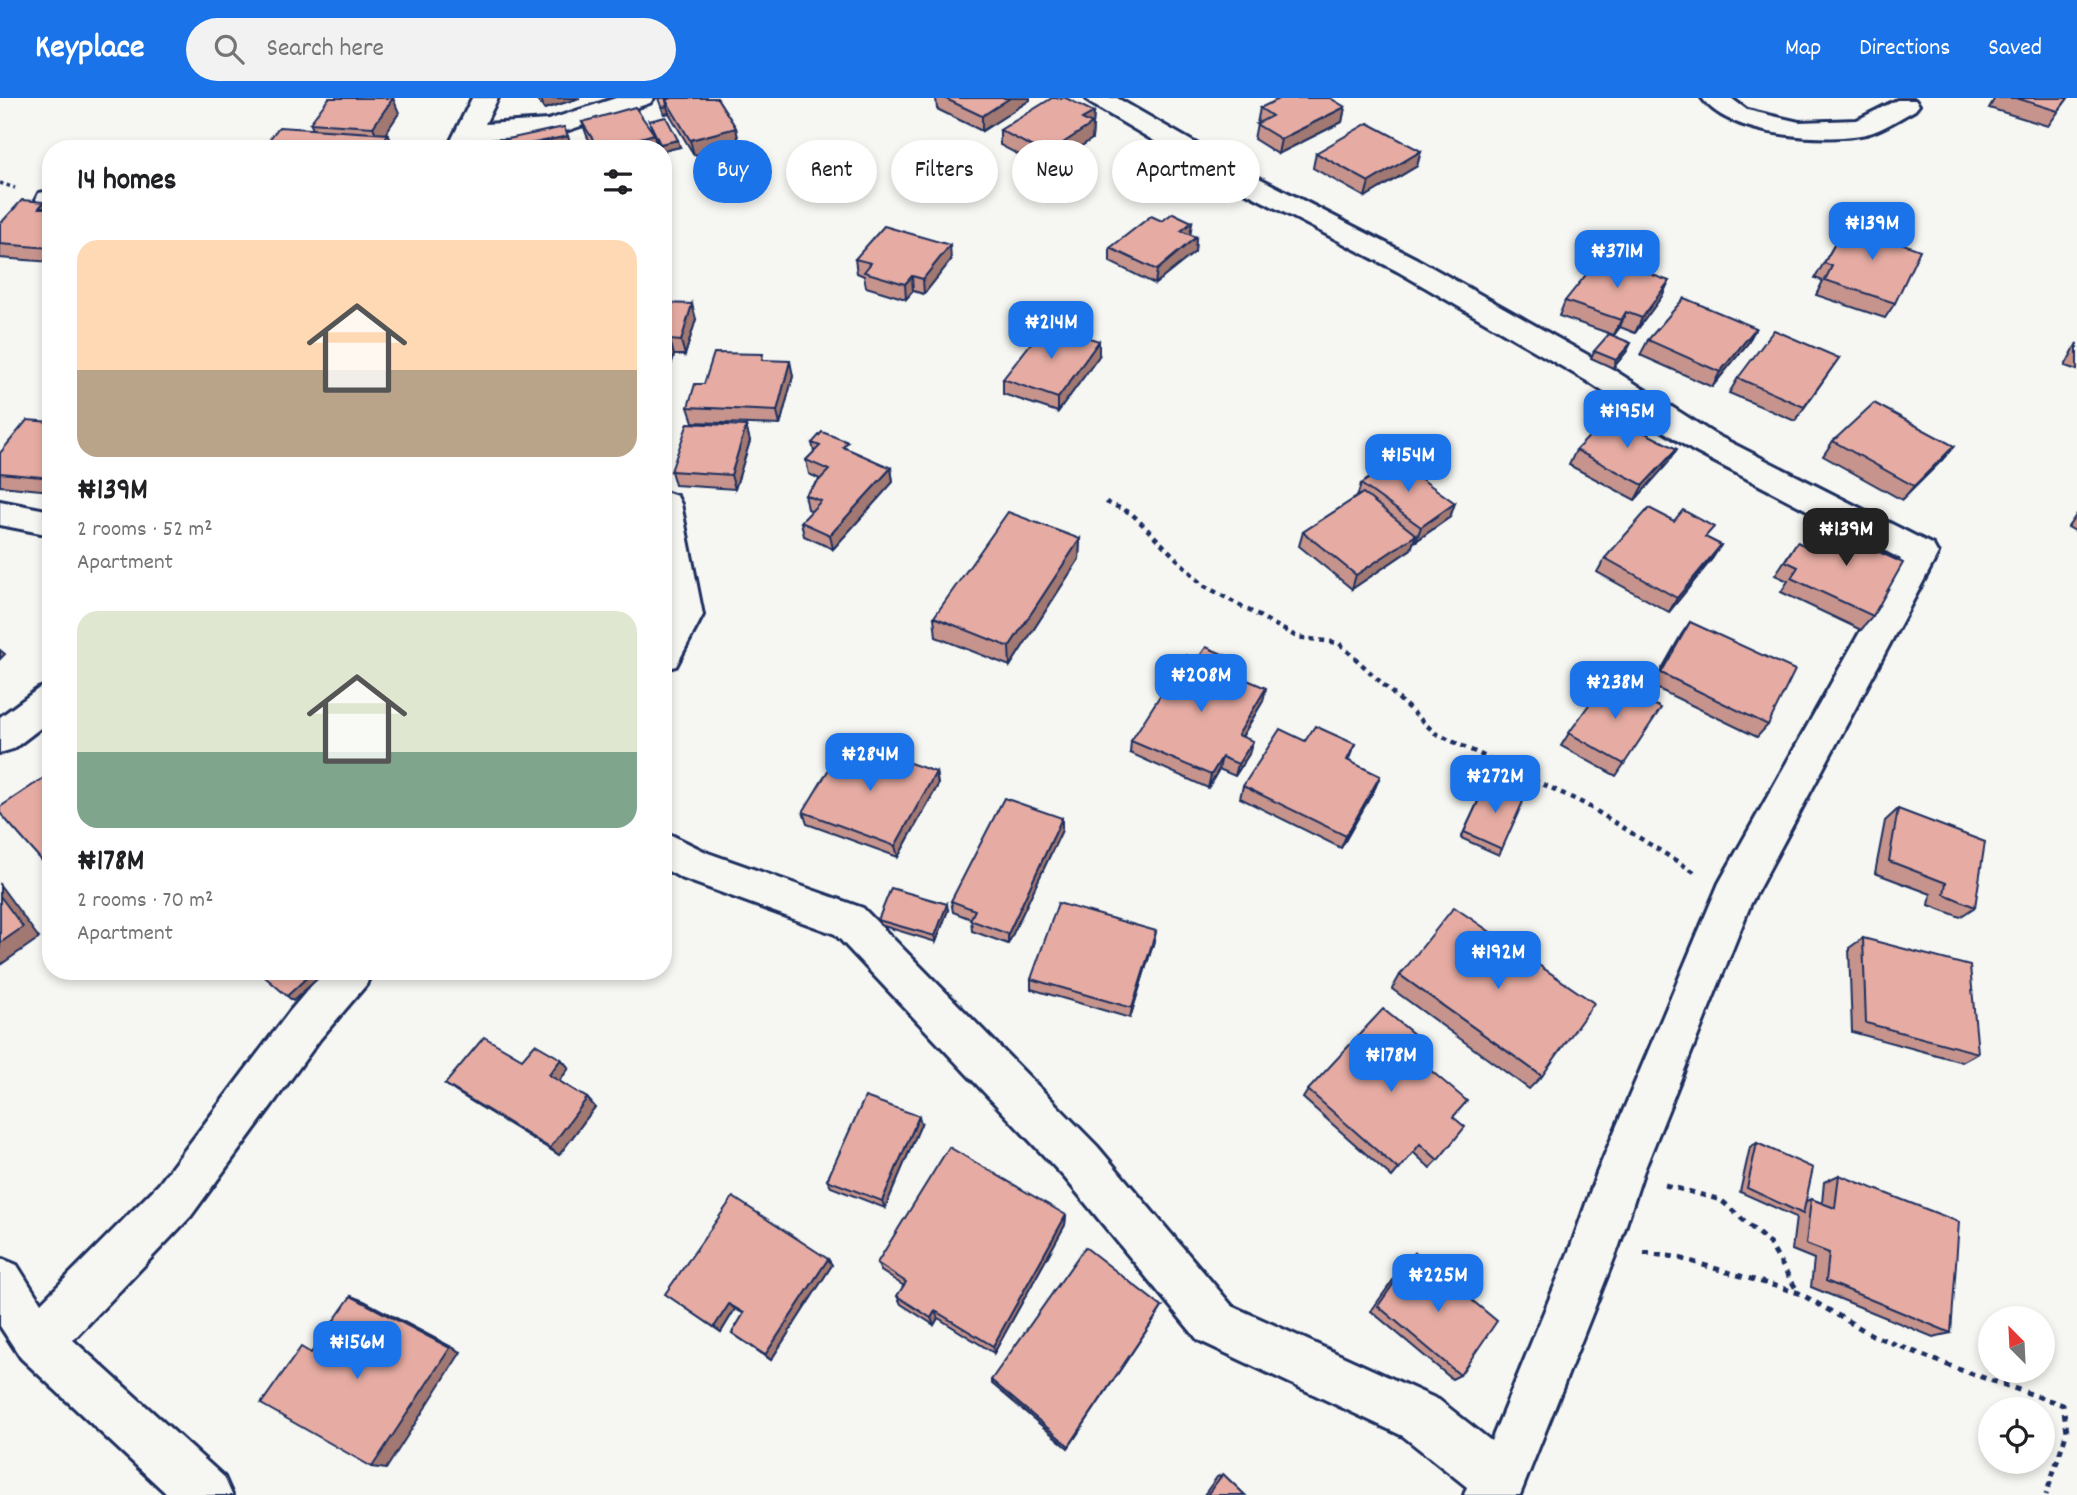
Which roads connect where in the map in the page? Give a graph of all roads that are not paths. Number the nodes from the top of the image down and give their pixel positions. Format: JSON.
{"nodes":[{"id":1,"x":485,"y":98,"type":"edge"},
{"id":2,"x":640,"y":98,"type":"edge"},
{"id":3,"x":1099,"y":98,"type":"edge"},
{"id":4,"x":1715,"y":98,"type":"edge"},
{"id":5,"x":1906,"y":105,"type":"dead end"},
{"id":6,"x":465,"y":140,"type":"edge"},
{"id":7,"x":0,"y":513,"type":"edge"},
{"id":8,"x":42,"y":521,"type":"edge"},
{"id":9,"x":672,"y":543,"type":"edge"},
{"id":10,"x":672,"y":639,"type":"edge"},
{"id":11,"x":42,"y":706,"type":"edge"},
{"id":12,"x":0,"y":738,"type":"edge"},
{"id":13,"x":672,"y":853,"type":"edge"},
{"id":14,"x":343,"y":980,"type":"edge"},
{"id":15,"x":0,"y":1282,"type":"edge"},
{"id":16,"x":38,"y":1340,"type":"junction"},
{"id":17,"x":1495,"y":1488,"type":"edge"},
{"id":18,"x":206,"y":1495,"type":"edge"}],
"edges":[{"from":1,"to":6,"type":"street"},
{"from":2,"to":6,"type":"street"},
{"from":3,"to":17,"type":"street"},
{"from":4,"to":5,"type":"street"},
{"from":7,"to":8,"type":"street"},
{"from":9,"to":10,"type":"street"},
{"from":11,"to":12,"type":"street"},
{"from":13,"to":17,"type":"street"},
{"from":14,"to":16,"type":"street"},
{"from":15,"to":16,"type":"street"},
{"from":16,"to":18,"type":"street"}]}
